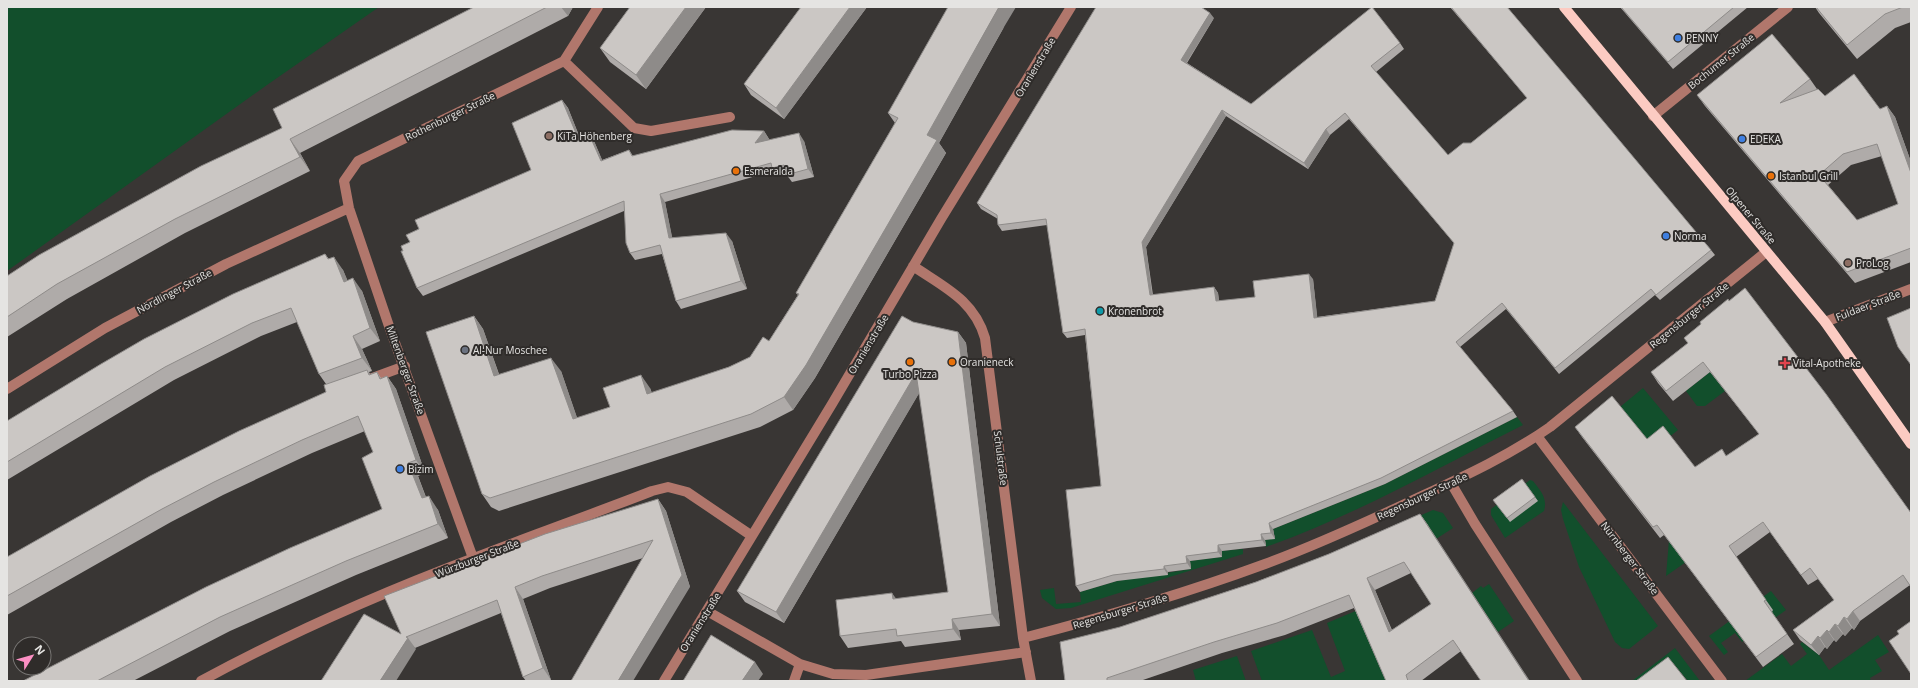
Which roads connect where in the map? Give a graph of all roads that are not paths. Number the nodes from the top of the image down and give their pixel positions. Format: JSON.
{"nodes":[{"id":1,"x":598,"y":7,"type":"edge"},
{"id":2,"x":1071,"y":7,"type":"edge"},
{"id":3,"x":1564,"y":7,"type":"edge"},
{"id":4,"x":1788,"y":7,"type":"edge"},
{"id":5,"x":564,"y":61,"type":"junction"},
{"id":6,"x":1653,"y":116,"type":"junction"},
{"id":7,"x":730,"y":117,"type":"dead end"},
{"id":8,"x":344,"y":181,"type":"joint"},
{"id":9,"x":349,"y":208,"type":"junction"},
{"id":10,"x":1766,"y":252,"type":"junction"},
{"id":11,"x":913,"y":266,"type":"junction"},
{"id":12,"x":1911,"y":289,"type":"edge"},
{"id":13,"x":1825,"y":322,"type":"junction"},
{"id":14,"x":405,"y":366,"type":"junction"},
{"id":15,"x":360,"y":383,"type":"edge"},
{"id":16,"x":7,"y":389,"type":"edge"},
{"id":17,"x":1537,"y":436,"type":"junction"},
{"id":18,"x":1911,"y":444,"type":"edge"},
{"id":19,"x":1451,"y":483,"type":"junction"},
{"id":20,"x":752,"y":536,"type":"junction"},
{"id":21,"x":473,"y":558,"type":"junction"},
{"id":22,"x":707,"y":611,"type":"junction"},
{"id":23,"x":1023,"y":638,"type":"junction"},
{"id":24,"x":1026,"y":652,"type":"junction"},
{"id":25,"x":800,"y":664,"type":"junction"},
{"id":26,"x":201,"y":681,"type":"edge"},
{"id":27,"x":664,"y":681,"type":"edge"},
{"id":28,"x":794,"y":681,"type":"edge"},
{"id":29,"x":1031,"y":681,"type":"edge"},
{"id":30,"x":1577,"y":681,"type":"edge"},
{"id":31,"x":1722,"y":681,"type":"edge"}],
"edges":[{"from":1,"to":5,"type":"street"},
{"from":2,"to":11,"type":"street","name":"Oranienstraße"},
{"from":3,"to":6,"type":"main road","name":"Olpener Straße"},
{"from":4,"to":6,"type":"street","name":"Bochumer Straße"},
{"from":5,"to":7,"type":"street"},
{"from":5,"to":8,"type":"street","name":"Rothenburger Straße"},
{"from":6,"to":10,"type":"main road","name":"Olpener Straße"},
{"from":8,"to":9,"type":"street","name":"Miltenberger Straße"},
{"from":9,"to":14,"type":"street","name":"Miltenberger Straße"},
{"from":9,"to":16,"type":"street","name":"Nördlinger Straße"},
{"from":10,"to":13,"type":"main road","name":"Olpener Straße"},
{"from":10,"to":17,"type":"street","name":"Regensburger Straße"},
{"from":11,"to":20,"type":"street","name":"Oranienstraße"},
{"from":11,"to":23,"type":"street","name":"Schulstraße"},
{"from":12,"to":13,"type":"street","name":"Fuldaer Straße"},
{"from":13,"to":18,"type":"main road","name":"Olpener Straße"},
{"from":14,"to":15,"type":"street"},
{"from":14,"to":21,"type":"street","name":"Miltenberger Straße"},
{"from":17,"to":19,"type":"street","name":"Regensburger Straße"},
{"from":17,"to":31,"type":"street","name":"Nürnberger Straße"},
{"from":19,"to":23,"type":"street","name":"Regensburger Straße"},
{"from":19,"to":30,"type":"street"},
{"from":20,"to":21,"type":"street","name":"Würzburger Straße"},
{"from":20,"to":22,"type":"street","name":"Oranienstraße"},
{"from":21,"to":26,"type":"street","name":"Würzburger Straße"},
{"from":22,"to":25,"type":"street"},
{"from":22,"to":27,"type":"street","name":"Oranienstraße"},
{"from":23,"to":24,"type":"street","name":"Schulstraße"},
{"from":24,"to":25,"type":"street"},
{"from":24,"to":29,"type":"street","name":"Schulstraße"},
{"from":25,"to":28,"type":"street"}]}
